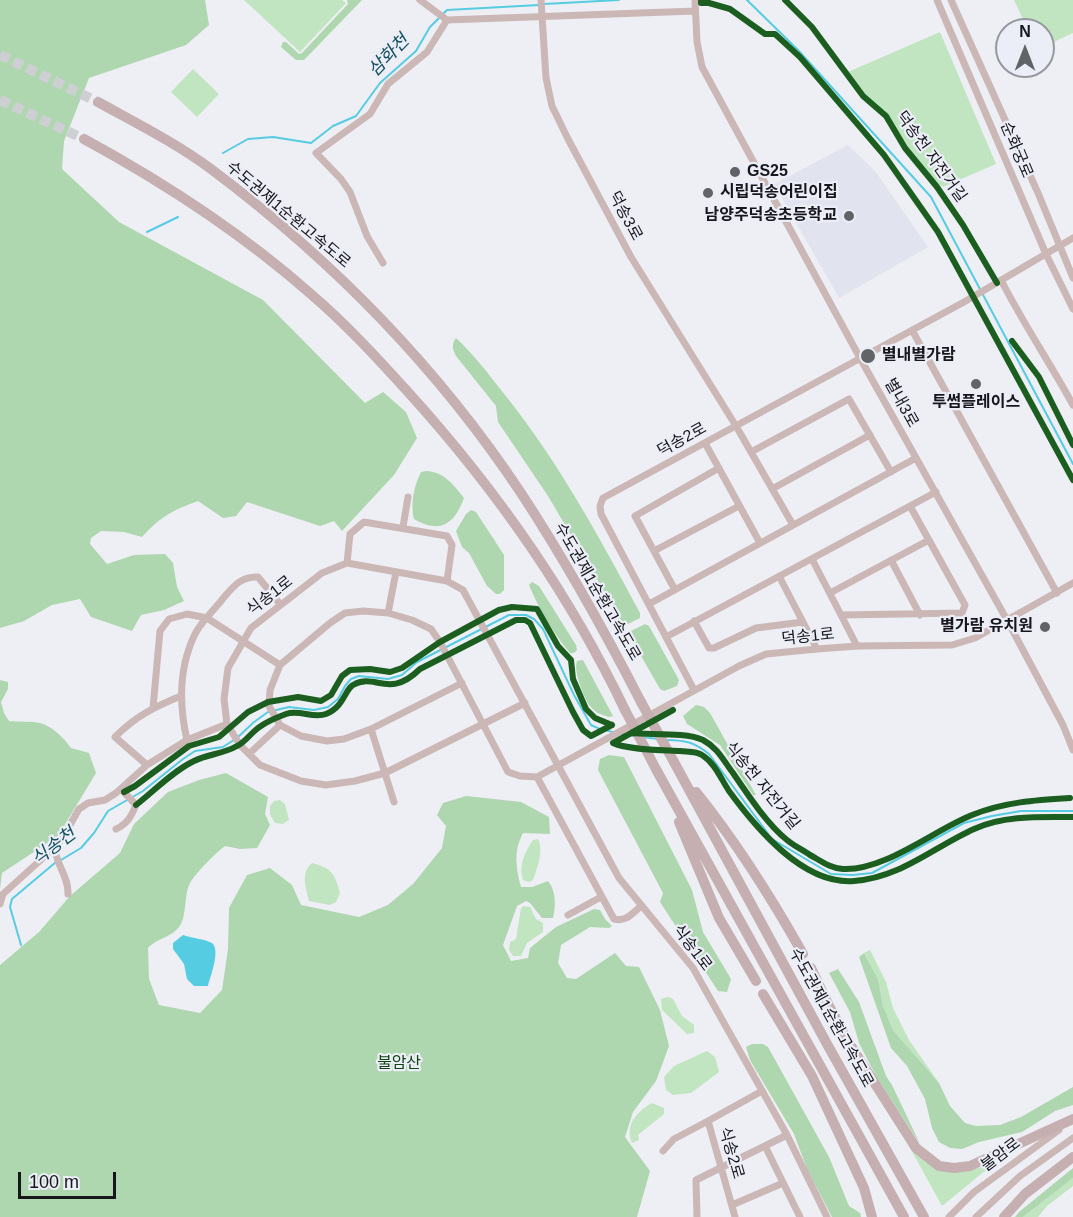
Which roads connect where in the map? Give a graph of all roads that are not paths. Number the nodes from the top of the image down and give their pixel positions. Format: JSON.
{"nodes":[{"id":1,"x":420,"y":0,"type":"edge"},
{"id":2,"x":542,"y":0,"type":"edge"},
{"id":3,"x":937,"y":0,"type":"edge"},
{"id":4,"x":951,"y":0,"type":"edge"},
{"id":5,"x":695,"y":1,"type":"edge"},
{"id":6,"x":695,"y":11,"type":"junction"},
{"id":7,"x":542,"y":12,"type":"junction"},
{"id":8,"x":445,"y":19,"type":"junction"},
{"id":9,"x":98,"y":102,"type":"tunnel mouth"},
{"id":10,"x":84,"y":139,"type":"tunnel mouth"},
{"id":11,"x":1073,"y":238,"type":"edge"},
{"id":12,"x":1060,"y":246,"type":"junction"},
{"id":13,"x":1046,"y":254,"type":"junction"},
{"id":14,"x":383,"y":263,"type":"dead end"},
{"id":15,"x":1073,"y":278,"type":"edge"},
{"id":16,"x":1001,"y":280,"type":"junction"},
{"id":17,"x":1073,"y":309,"type":"edge"},
{"id":18,"x":912,"y":330,"type":"junction"},
{"id":19,"x":860,"y":358,"type":"junction"},
{"id":20,"x":1073,"y":405,"type":"edge"},
{"id":21,"x":736,"y":426,"type":"junction"},
{"id":22,"x":870,"y":435,"type":"junction"},
{"id":23,"x":705,"y":443,"type":"junction"},
{"id":24,"x":751,"y":452,"type":"junction"},
{"id":25,"x":916,"y":458,"type":"junction"},
{"id":26,"x":719,"y":468,"type":"junction"},
{"id":27,"x":891,"y":472,"type":"junction"},
{"id":28,"x":772,"y":489,"type":"junction"},
{"id":29,"x":936,"y":492,"type":"junction"},
{"id":30,"x":408,"y":497,"type":"dead end"},
{"id":31,"x":739,"y":506,"type":"junction"},
{"id":32,"x":910,"y":506,"type":"junction"},
{"id":33,"x":793,"y":525,"type":"junction"},
{"id":34,"x":403,"y":527,"type":"junction"},
{"id":35,"x":929,"y":540,"type":"junction"},
{"id":36,"x":760,"y":543,"type":"junction"},
{"id":37,"x":654,"y":551,"type":"junction"},
{"id":38,"x":812,"y":559,"type":"junction"},
{"id":39,"x":891,"y":560,"type":"junction"},
{"id":40,"x":347,"y":563,"type":"junction"},
{"id":41,"x":396,"y":572,"type":"junction"},
{"id":42,"x":779,"y":576,"type":"junction"},
{"id":43,"x":447,"y":581,"type":"junction"},
{"id":44,"x":1073,"y":583,"type":"edge"},
{"id":45,"x":675,"y":590,"type":"junction"},
{"id":46,"x":1056,"y":592,"type":"junction"},
{"id":47,"x":830,"y":593,"type":"junction"},
{"id":48,"x":280,"y":604,"type":"junction"},
{"id":49,"x":649,"y":604,"type":"junction"},
{"id":50,"x":388,"y":613,"type":"junction"},
{"id":51,"x":842,"y":615,"type":"junction"},
{"id":52,"x":920,"y":615,"type":"junction"},
{"id":53,"x":207,"y":618,"type":"junction"},
{"id":54,"x":1007,"y":620,"type":"junction"},
{"id":55,"x":694,"y":621,"type":"junction"},
{"id":56,"x":803,"y":622,"type":"junction"},
{"id":57,"x":666,"y":637,"type":"junction"},
{"id":58,"x":243,"y":642,"type":"junction"},
{"id":59,"x":857,"y":646,"type":"junction"},
{"id":60,"x":817,"y":649,"type":"junction"},
{"id":61,"x":280,"y":665,"type":"junction"},
{"id":62,"x":462,"y":683,"type":"junction"},
{"id":63,"x":694,"y":690,"type":"junction"},
{"id":64,"x":182,"y":696,"type":"junction"},
{"id":65,"x":525,"y":703,"type":"junction"},
{"id":66,"x":153,"y":708,"type":"junction"},
{"id":67,"x":227,"y":724,"type":"junction"},
{"id":68,"x":483,"y":724,"type":"junction"},
{"id":69,"x":280,"y":725,"type":"junction"},
{"id":70,"x":371,"y":729,"type":"junction"},
{"id":71,"x":187,"y":740,"type":"junction"},
{"id":72,"x":1073,"y":750,"type":"edge"},
{"id":73,"x":249,"y":754,"type":"junction"},
{"id":74,"x":147,"y":765,"type":"junction"},
{"id":75,"x":558,"y":765,"type":"junction"},
{"id":76,"x":676,"y":765,"type":"junction"},
{"id":77,"x":385,"y":772,"type":"junction"},
{"id":78,"x":659,"y":774,"type":"junction"},
{"id":79,"x":537,"y":777,"type":"junction"},
{"id":80,"x":123,"y":791,"type":"junction"},
{"id":81,"x":394,"y":802,"type":"dead end"},
{"id":82,"x":116,"y":829,"type":"dead end"},
{"id":83,"x":55,"y":850,"type":"junction"},
{"id":84,"x":68,"y":894,"type":"dead end"},
{"id":85,"x":601,"y":897,"type":"junction"},
{"id":86,"x":0,"y":904,"type":"edge"},
{"id":87,"x":640,"y":906,"type":"junction"},
{"id":88,"x":568,"y":915,"type":"dead end"},
{"id":89,"x":803,"y":954,"type":"dead end"},
{"id":90,"x":811,"y":968,"type":"dead end"},
{"id":91,"x":756,"y":981,"type":"dead end"},
{"id":92,"x":763,"y":994,"type":"dead end"},
{"id":93,"x":762,"y":1091,"type":"junction"},
{"id":94,"x":1073,"y":1119,"type":"edge"},
{"id":95,"x":708,"y":1121,"type":"junction"},
{"id":96,"x":787,"y":1135,"type":"junction"},
{"id":97,"x":1073,"y":1138,"type":"edge"},
{"id":98,"x":765,"y":1146,"type":"junction"},
{"id":99,"x":663,"y":1151,"type":"dead end"},
{"id":100,"x":1073,"y":1157,"type":"edge"},
{"id":101,"x":720,"y":1168,"type":"junction"},
{"id":102,"x":783,"y":1183,"type":"junction"},
{"id":103,"x":732,"y":1205,"type":"junction"},
{"id":104,"x":922,"y":1213,"type":"edge"},
{"id":105,"x":697,"y":1217,"type":"edge"},
{"id":106,"x":735,"y":1217,"type":"edge"},
{"id":107,"x":800,"y":1217,"type":"edge"},
{"id":108,"x":827,"y":1217,"type":"edge"},
{"id":109,"x":872,"y":1217,"type":"edge"},
{"id":110,"x":904,"y":1217,"type":"edge"},
{"id":111,"x":949,"y":1217,"type":"edge"},
{"id":112,"x":976,"y":1217,"type":"edge"},
{"id":113,"x":1004,"y":1217,"type":"edge"}],
"edges":[{"from":1,"to":8,"type":"street"},
{"from":2,"to":7,"type":"street","name":"덕송3로"},
{"from":3,"to":13,"type":"street","name":"순화궁로"},
{"from":4,"to":12,"type":"street","name":"순화궁로"},
{"from":5,"to":6,"type":"street","name":"별내3로"},
{"from":6,"to":7,"type":"street"},
{"from":6,"to":19,"type":"street","name":"별내3로"},
{"from":7,"to":8,"type":"street"},
{"from":7,"to":21,"type":"street","name":"덕송3로"},
{"from":8,"to":14,"type":"street"},
{"from":9,"to":76,"type":"highway","name":"수도권제1순환고속도로","bridge":true},
{"from":10,"to":78,"type":"highway","name":"수도권제1순환고속도로","bridge":true},
{"from":11,"to":12,"type":"street"},
{"from":12,"to":13,"type":"street"},
{"from":12,"to":15,"type":"street","name":"순화궁로"},
{"from":13,"to":16,"type":"street"},
{"from":13,"to":17,"type":"street","name":"순화궁로"},
{"from":16,"to":18,"type":"street","name":"덕송2로"},
{"from":16,"to":20,"type":"street"},
{"from":18,"to":19,"type":"street","name":"덕송2로"},
{"from":18,"to":46,"type":"street"},
{"from":19,"to":21,"type":"street","name":"덕송2로"},
{"from":19,"to":25,"type":"street","name":"별내3로"},
{"from":21,"to":23,"type":"street","name":"덕송2로"},
{"from":21,"to":24,"type":"street","name":"덕송3로"},
{"from":22,"to":24,"type":"street"},
{"from":22,"to":27,"type":"street"},
{"from":22,"to":28,"type":"street"},
{"from":23,"to":26,"type":"street"},
{"from":23,"to":49,"type":"street","name":"덕송2로"},
{"from":24,"to":28,"type":"street","name":"덕송3로"},
{"from":25,"to":27,"type":"street"},
{"from":25,"to":29,"type":"street","name":"별내3로"},
{"from":26,"to":31,"type":"street"},
{"from":26,"to":37,"type":"street"},
{"from":27,"to":33,"type":"street"},
{"from":28,"to":33,"type":"street","name":"덕송3로"},
{"from":29,"to":32,"type":"street"},
{"from":29,"to":54,"type":"street","name":"별내3로"},
{"from":30,"to":34,"type":"street"},
{"from":31,"to":36,"type":"street"},
{"from":31,"to":37,"type":"street"},
{"from":32,"to":35,"type":"street"},
{"from":32,"to":38,"type":"street"},
{"from":33,"to":36,"type":"street"},
{"from":34,"to":40,"type":"street"},
{"from":34,"to":43,"type":"street"},
{"from":35,"to":39,"type":"street"},
{"from":35,"to":52,"type":"street"},
{"from":36,"to":45,"type":"street"},
{"from":37,"to":45,"type":"street"},
{"from":38,"to":42,"type":"street"},
{"from":38,"to":47,"type":"street"},
{"from":39,"to":47,"type":"street"},
{"from":39,"to":52,"type":"street"},
{"from":40,"to":41,"type":"street"},
{"from":40,"to":48,"type":"street","name":"식송1로"},
{"from":41,"to":43,"type":"street"},
{"from":41,"to":50,"type":"street"},
{"from":42,"to":55,"type":"street"},
{"from":42,"to":56,"type":"street"},
{"from":43,"to":65,"type":"street","name":"식송1로"},
{"from":44,"to":46,"type":"street","name":"덕송1로"},
{"from":45,"to":49,"type":"street"},
{"from":46,"to":54,"type":"street","name":"덕송1로"},
{"from":47,"to":51,"type":"street"},
{"from":48,"to":53,"type":"street"},
{"from":48,"to":58,"type":"street","name":"식송1로"},
{"from":49,"to":57,"type":"street","name":"덕송2로"},
{"from":50,"to":61,"type":"street"},
{"from":50,"to":62,"type":"street"},
{"from":51,"to":52,"type":"street"},
{"from":51,"to":59,"type":"street"},
{"from":53,"to":58,"type":"street"},
{"from":53,"to":64,"type":"street"},
{"from":53,"to":66,"type":"street"},
{"from":54,"to":59,"type":"street","name":"덕송1로"},
{"from":54,"to":72,"type":"street","name":"별내3로"},
{"from":55,"to":56,"type":"street"},
{"from":55,"to":57,"type":"street"},
{"from":56,"to":60,"type":"street"},
{"from":57,"to":63,"type":"street","name":"덕송2로"},
{"from":58,"to":61,"type":"street"},
{"from":58,"to":67,"type":"street","name":"식송1로"},
{"from":59,"to":60,"type":"street","name":"덕송1로"},
{"from":60,"to":63,"type":"street","name":"덕송1로"},
{"from":61,"to":69,"type":"street"},
{"from":62,"to":68,"type":"street"},
{"from":62,"to":70,"type":"street"},
{"from":63,"to":75,"type":"street","name":"덕송1로"},
{"from":64,"to":66,"type":"street"},
{"from":64,"to":71,"type":"street"},
{"from":65,"to":68,"type":"street","name":"식송1로"},
{"from":65,"to":75,"type":"street","name":"식송1로"},
{"from":66,"to":74,"type":"street"},
{"from":67,"to":71,"type":"street"},
{"from":67,"to":73,"type":"street","name":"식송1로"},
{"from":68,"to":77,"type":"street","name":"식송1로"},
{"from":68,"to":79,"type":"street"},
{"from":69,"to":70,"type":"street"},
{"from":69,"to":73,"type":"street"},
{"from":70,"to":77,"type":"street"},
{"from":71,"to":74,"type":"street"},
{"from":73,"to":77,"type":"street","name":"식송1로"},
{"from":74,"to":80,"type":"street"},
{"from":75,"to":79,"type":"street","name":"덕송1로"},
{"from":75,"to":87,"type":"street","name":"식송1로"},
{"from":76,"to":89,"type":"highway"},
{"from":76,"to":104,"type":"highway","name":"수도권제1순환고속도로"},
{"from":77,"to":81,"type":"street"},
{"from":78,"to":91,"type":"highway"},
{"from":78,"to":110,"type":"highway","name":"수도권제1순환고속도로"},
{"from":79,"to":85,"type":"street"},
{"from":80,"to":82,"type":"street"},
{"from":80,"to":83,"type":"street"},
{"from":83,"to":84,"type":"street"},
{"from":83,"to":86,"type":"street"},
{"from":85,"to":87,"type":"street"},
{"from":85,"to":88,"type":"street"},
{"from":87,"to":93,"type":"street","name":"식송1로"},
{"from":90,"to":94,"type":"highway"},
{"from":92,"to":109,"type":"highway"},
{"from":93,"to":95,"type":"street","name":"식송2로"},
{"from":93,"to":96,"type":"street","name":"식송1로"},
{"from":94,"to":111,"type":"street","name":"불암로"},
{"from":95,"to":99,"type":"street"},
{"from":95,"to":101,"type":"street","name":"식송2로"},
{"from":96,"to":98,"type":"street"},
{"from":96,"to":108,"type":"street","name":"식송1로"},
{"from":97,"to":112,"type":"street","name":"불암로"},
{"from":98,"to":101,"type":"street"},
{"from":98,"to":102,"type":"street"},
{"from":100,"to":113,"type":"highway"},
{"from":101,"to":103,"type":"street","name":"식송2로"},
{"from":101,"to":105,"type":"street"},
{"from":102,"to":103,"type":"street"},
{"from":102,"to":107,"type":"street"},
{"from":103,"to":106,"type":"street","name":"식송2로"}]}
